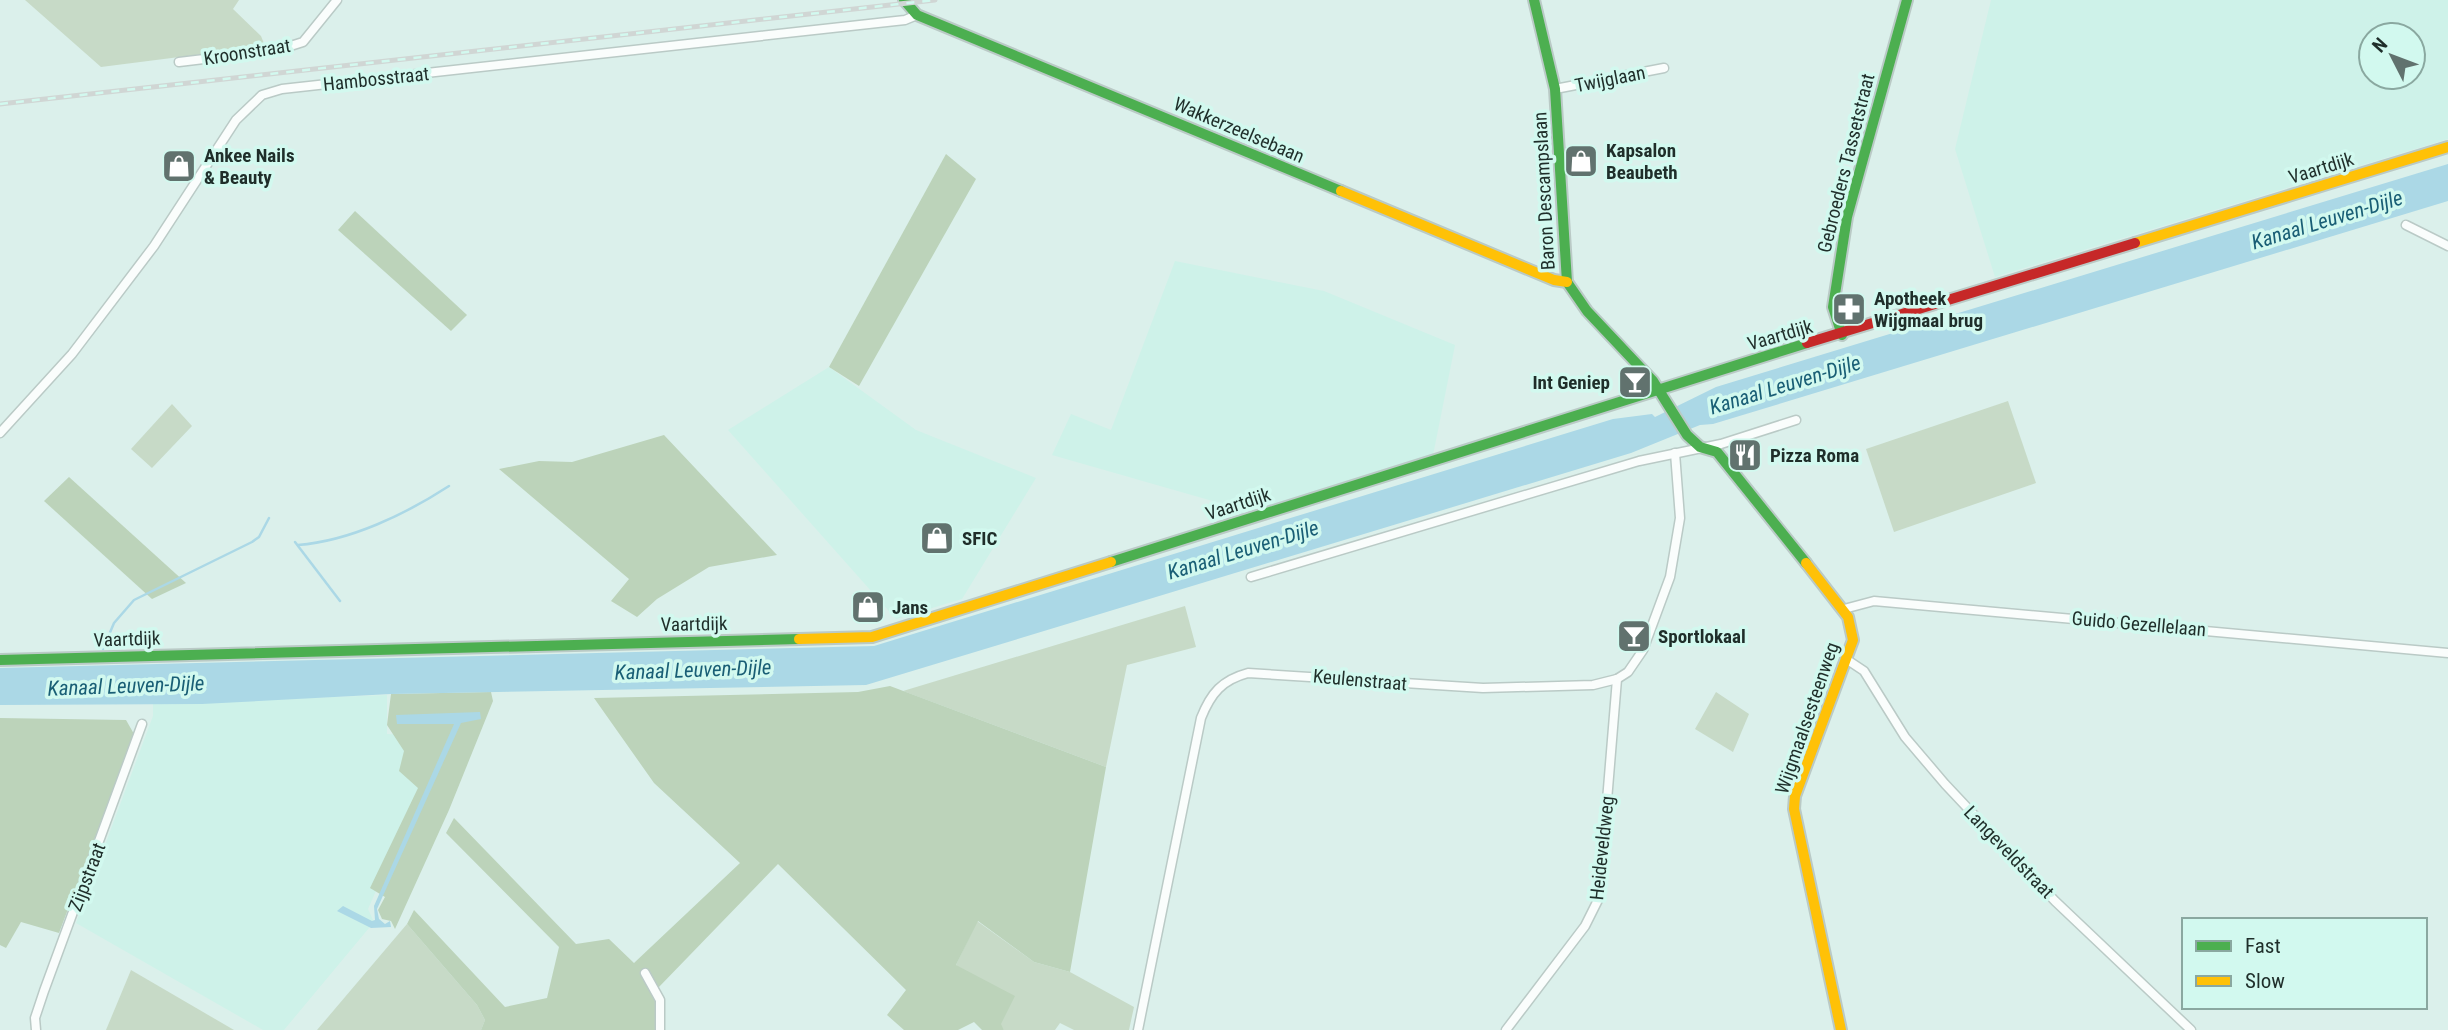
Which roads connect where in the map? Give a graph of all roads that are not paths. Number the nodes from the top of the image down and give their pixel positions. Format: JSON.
{"nodes":[{"id":1,"x":337,"y":0,"type":"edge"},
{"id":2,"x":904,"y":0,"type":"edge"},
{"id":3,"x":1534,"y":0,"type":"edge"},
{"id":4,"x":1907,"y":0,"type":"edge"},
{"id":5,"x":917,"y":15,"type":"junction"},
{"id":6,"x":179,"y":62,"type":"dead end"},
{"id":7,"x":1664,"y":68,"type":"dead end"},
{"id":8,"x":1555,"y":89,"type":"junction"},
{"id":9,"x":2448,"y":147,"type":"edge"},
{"id":10,"x":2406,"y":225,"type":"dead end"},
{"id":11,"x":2448,"y":246,"type":"edge"},
{"id":12,"x":1567,"y":282,"type":"junction"},
{"id":13,"x":1842,"y":335,"type":"junction"},
{"id":14,"x":1659,"y":390,"type":"junction"},
{"id":15,"x":1796,"y":420,"type":"dead end"},
{"id":16,"x":0,"y":433,"type":"edge"},
{"id":17,"x":1700,"y":447,"type":"junction"},
{"id":18,"x":1675,"y":453,"type":"junction"},
{"id":19,"x":1251,"y":577,"type":"dead end"},
{"id":20,"x":1843,"y":609,"type":"junction"},
{"id":21,"x":2448,"y":653,"type":"edge"},
{"id":22,"x":1846,"y":659,"type":"junction"},
{"id":23,"x":0,"y":660,"type":"edge"},
{"id":24,"x":1616,"y":679,"type":"junction"},
{"id":25,"x":142,"y":724,"type":"dead end"},
{"id":26,"x":645,"y":973,"type":"dead end"},
{"id":27,"x":36,"y":1030,"type":"edge"},
{"id":28,"x":660,"y":1030,"type":"edge"},
{"id":29,"x":1138,"y":1030,"type":"edge"},
{"id":30,"x":1506,"y":1030,"type":"edge"},
{"id":31,"x":1840,"y":1030,"type":"edge"},
{"id":32,"x":2191,"y":1030,"type":"edge"}],
"edges":[{"from":1,"to":6,"type":"street","name":"Kroonstraat"},
{"from":2,"to":5,"type":"street","name":"Wakkerzeelsebaan"},
{"from":3,"to":8,"type":"street","name":"Baron Descampslaan"},
{"from":4,"to":13,"type":"street","name":"Gebroeders Tassetstraat"},
{"from":5,"to":12,"type":"street","name":"Wakkerzeelsebaan"},
{"from":5,"to":16,"type":"street","name":"Hambosstraat"},
{"from":7,"to":8,"type":"street","name":"Twijglaan"},
{"from":8,"to":12,"type":"street","name":"Baron Descampslaan"},
{"from":9,"to":13,"type":"street","name":"Vaartdijk"},
{"from":10,"to":11,"type":"street"},
{"from":12,"to":14,"type":"street","name":"Baron Descampslaan"},
{"from":13,"to":14,"type":"street","name":"Vaartdijk"},
{"from":14,"to":17,"type":"street","name":"Wijgmaalsesteenweg"},
{"from":14,"to":23,"type":"street","name":"Vaartdijk"},
{"from":15,"to":17,"type":"street"},
{"from":17,"to":18,"type":"street"},
{"from":17,"to":20,"type":"street","name":"Wijgmaalsesteenweg"},
{"from":18,"to":19,"type":"street"},
{"from":18,"to":24,"type":"street"},
{"from":20,"to":21,"type":"street","name":"Guido Gezellelaan"},
{"from":20,"to":22,"type":"street","name":"Wijgmaalsesteenweg"},
{"from":22,"to":31,"type":"street","name":"Wijgmaalsesteenweg"},
{"from":22,"to":32,"type":"street","name":"Langeveldstraat"},
{"from":24,"to":29,"type":"street","name":"Keulenstraat"},
{"from":24,"to":30,"type":"street","name":"Heideveldweg"},
{"from":25,"to":27,"type":"street","name":"Zijpstraat"},
{"from":26,"to":28,"type":"street"}]}
